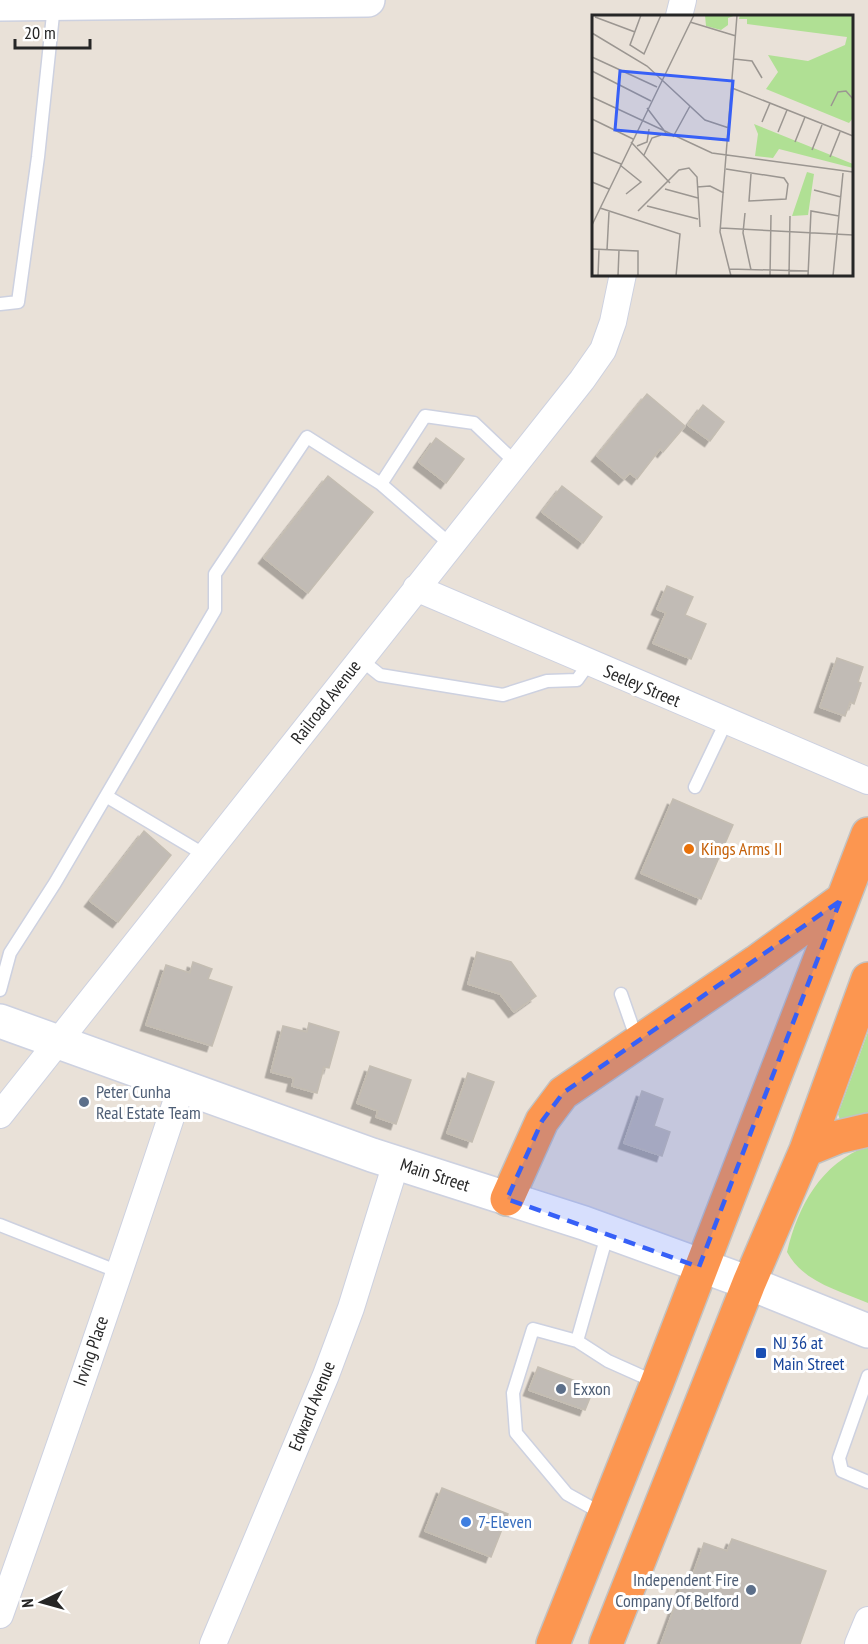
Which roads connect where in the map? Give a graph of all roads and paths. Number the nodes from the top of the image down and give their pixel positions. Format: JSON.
{"nodes":[{"id":1,"x":368,"y":0,"type":"edge"},
{"id":2,"x":682,"y":0,"type":"edge"},
{"id":3,"x":108,"y":2,"type":"edge"},
{"id":4,"x":0,"y":4,"type":"edge"},
{"id":5,"x":54,"y":4,"type":"junction"},
{"id":6,"x":679,"y":15,"type":"edge"},
{"id":7,"x":623,"y":276,"type":"edge"},
{"id":8,"x":0,"y":304,"type":"edge"},
{"id":9,"x":515,"y":462,"type":"junction"},
{"id":10,"x":381,"y":484,"type":"junction"},
{"id":11,"x":450,"y":544,"type":"junction"},
{"id":12,"x":416,"y":588,"type":"junction"},
{"id":13,"x":360,"y":658,"type":"junction"},
{"id":14,"x":589,"y":663,"type":"junction"},
{"id":15,"x":726,"y":722,"type":"junction"},
{"id":16,"x":868,"y":781,"type":"edge"},
{"id":17,"x":695,"y":787,"type":"dead end"},
{"id":18,"x":106,"y":796,"type":"junction"},
{"id":19,"x":868,"y":834,"type":"edge"},
{"id":20,"x":205,"y":855,"type":"junction"},
{"id":21,"x":840,"y":901,"type":"junction"},
{"id":22,"x":868,"y":979,"type":"edge"},
{"id":23,"x":0,"y":990,"type":"edge"},
{"id":24,"x":621,"y":994,"type":"dead end"},
{"id":25,"x":0,"y":1021,"type":"edge"},
{"id":26,"x":59,"y":1041,"type":"junction"},
{"id":27,"x":638,"y":1041,"type":"junction"},
{"id":28,"x":181,"y":1087,"type":"junction"},
{"id":29,"x":0,"y":1115,"type":"edge"},
{"id":30,"x":868,"y":1130,"type":"edge"},
{"id":31,"x":806,"y":1150,"type":"junction"},
{"id":32,"x":396,"y":1162,"type":"junction"},
{"id":33,"x":507,"y":1199,"type":"junction"},
{"id":34,"x":0,"y":1225,"type":"edge"},
{"id":35,"x":608,"y":1232,"type":"junction"},
{"id":36,"x":699,"y":1267,"type":"junction"},
{"id":37,"x":119,"y":1272,"type":"junction"},
{"id":38,"x":750,"y":1283,"type":"junction"},
{"id":39,"x":868,"y":1331,"type":"edge"},
{"id":40,"x":577,"y":1341,"type":"junction"},
{"id":41,"x":868,"y":1376,"type":"edge"},
{"id":42,"x":657,"y":1383,"type":"junction"},
{"id":43,"x":868,"y":1482,"type":"edge"},
{"id":44,"x":604,"y":1514,"type":"junction"},
{"id":45,"x":0,"y":1615,"type":"edge"},
{"id":46,"x":868,"y":1620,"type":"edge"},
{"id":47,"x":213,"y":1644,"type":"edge"},
{"id":48,"x":553,"y":1644,"type":"edge"},
{"id":49,"x":606,"y":1644,"type":"edge"},
{"id":50,"x":858,"y":1644,"type":"edge"}],
"edges":[{"from":1,"to":3,"type":"street"},
{"from":2,"to":6,"type":"street"},
{"from":3,"to":5,"type":"street"},
{"from":4,"to":5,"type":"street"},
{"from":5,"to":8,"type":"lane"},
{"from":7,"to":9,"type":"street","name":"Railroad Avenue"},
{"from":9,"to":10,"type":"lane"},
{"from":9,"to":11,"type":"street","name":"Railroad Avenue"},
{"from":10,"to":11,"type":"lane"},
{"from":10,"to":18,"type":"lane"},
{"from":11,"to":12,"type":"street","name":"Railroad Avenue"},
{"from":12,"to":13,"type":"street","name":"Railroad Avenue"},
{"from":12,"to":14,"type":"street","name":"Seeley Street"},
{"from":13,"to":14,"type":"lane"},
{"from":13,"to":20,"type":"street","name":"Railroad Avenue"},
{"from":14,"to":15,"type":"street","name":"Seeley Street"},
{"from":15,"to":16,"type":"street","name":"Seeley Street"},
{"from":15,"to":17,"type":"lane"},
{"from":18,"to":20,"type":"lane"},
{"from":18,"to":23,"type":"lane"},
{"from":19,"to":21,"type":"highway"},
{"from":20,"to":26,"type":"street","name":"Railroad Avenue"},
{"from":21,"to":27,"type":"highway"},
{"from":21,"to":36,"type":"highway"},
{"from":22,"to":31,"type":"highway"},
{"from":24,"to":27,"type":"lane"},
{"from":25,"to":26,"type":"street","name":"Main Street"},
{"from":26,"to":28,"type":"street","name":"Main Street"},
{"from":26,"to":29,"type":"street","name":"Railroad Avenue"},
{"from":27,"to":33,"type":"highway"},
{"from":28,"to":32,"type":"street","name":"Main Street"},
{"from":28,"to":37,"type":"street","name":"Irving Place"},
{"from":30,"to":31,"type":"highway"},
{"from":31,"to":38,"type":"highway"},
{"from":32,"to":33,"type":"street","name":"Main Street"},
{"from":32,"to":47,"type":"street","name":"Edward Avenue"},
{"from":33,"to":35,"type":"street","name":"Main Street"},
{"from":34,"to":37,"type":"lane"},
{"from":35,"to":36,"type":"street","name":"Main Street"},
{"from":35,"to":40,"type":"lane"},
{"from":36,"to":38,"type":"street","name":"Main Street"},
{"from":36,"to":42,"type":"highway"},
{"from":37,"to":45,"type":"street","name":"Irving Place"},
{"from":38,"to":39,"type":"street","name":"Main Street"},
{"from":38,"to":49,"type":"highway"},
{"from":40,"to":42,"type":"lane"},
{"from":40,"to":44,"type":"lane"},
{"from":41,"to":43,"type":"lane"},
{"from":42,"to":44,"type":"highway"},
{"from":44,"to":48,"type":"highway"},
{"from":46,"to":50,"type":"street"}]}
